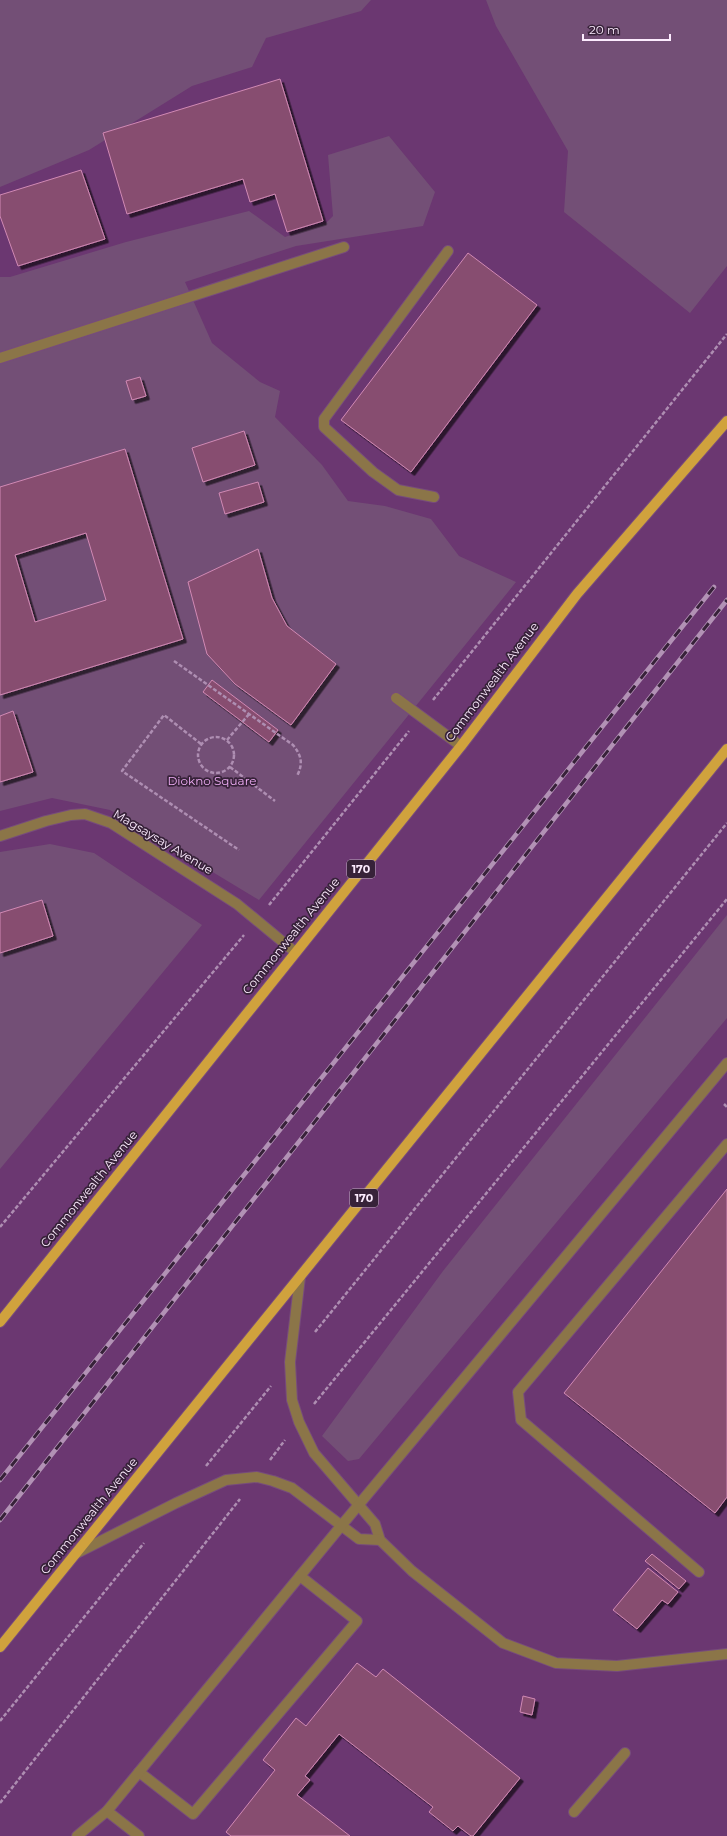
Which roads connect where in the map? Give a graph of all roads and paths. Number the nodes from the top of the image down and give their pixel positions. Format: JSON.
{"nodes":[{"id":1,"x":344,"y":247,"type":"dead end"},
{"id":2,"x":448,"y":251,"type":"dead end"},
{"id":3,"x":727,"y":334,"type":"edge"},
{"id":4,"x":0,"y":358,"type":"edge"},
{"id":5,"x":727,"y":421,"type":"edge"},
{"id":6,"x":434,"y":497,"type":"dead end"},
{"id":7,"x":174,"y":661,"type":"dead end"},
{"id":8,"x":396,"y":698,"type":"dead end"},
{"id":9,"x":250,"y":713,"type":"junction"},
{"id":10,"x":421,"y":716,"type":"junction"},
{"id":11,"x":227,"y":740,"type":"junction"},
{"id":12,"x":201,"y":744,"type":"junction"},
{"id":13,"x":461,"y":746,"type":"junction"},
{"id":14,"x":727,"y":749,"type":"edge"},
{"id":15,"x":230,"y":767,"type":"junction"},
{"id":16,"x":297,"y":776,"type":"dead end"},
{"id":17,"x":275,"y":801,"type":"dead end"},
{"id":18,"x":727,"y":823,"type":"edge"},
{"id":19,"x":0,"y":836,"type":"edge"},
{"id":20,"x":239,"y":850,"type":"dead end"},
{"id":21,"x":727,"y":899,"type":"edge"},
{"id":22,"x":256,"y":920,"type":"junction"},
{"id":23,"x":295,"y":952,"type":"junction"},
{"id":24,"x":727,"y":1063,"type":"edge"},
{"id":25,"x":724,"y":1104,"type":"dead end"},
{"id":26,"x":727,"y":1107,"type":"edge"},
{"id":27,"x":727,"y":1144,"type":"edge"},
{"id":28,"x":0,"y":1227,"type":"edge"},
{"id":29,"x":300,"y":1277,"type":"junction"},
{"id":30,"x":0,"y":1322,"type":"edge"},
{"id":31,"x":290,"y":1362,"type":"junction"},
{"id":32,"x":299,"y":1422,"type":"junction"},
{"id":33,"x":201,"y":1472,"type":"dead end"},
{"id":34,"x":257,"y":1476,"type":"junction"},
{"id":35,"x":359,"y":1504,"type":"junction"},
{"id":36,"x":341,"y":1526,"type":"junction"},
{"id":37,"x":147,"y":1539,"type":"dead end"},
{"id":38,"x":380,"y":1540,"type":"junction"},
{"id":39,"x":75,"y":1554,"type":"junction"},
{"id":40,"x":699,"y":1572,"type":"dead end"},
{"id":41,"x":300,"y":1576,"type":"junction"},
{"id":42,"x":0,"y":1647,"type":"edge"},
{"id":43,"x":727,"y":1654,"type":"edge"},
{"id":44,"x":0,"y":1721,"type":"edge"},
{"id":45,"x":625,"y":1753,"type":"dead end"},
{"id":46,"x":139,"y":1772,"type":"junction"},
{"id":47,"x":0,"y":1803,"type":"edge"},
{"id":48,"x":107,"y":1811,"type":"junction"},
{"id":49,"x":574,"y":1812,"type":"dead end"},
{"id":50,"x":77,"y":1836,"type":"edge"},
{"id":51,"x":139,"y":1836,"type":"edge"}],
"edges":[{"from":1,"to":4,"type":"street"},
{"from":2,"to":6,"type":"street"},
{"from":3,"to":10,"type":"path"},
{"from":5,"to":13,"type":"main road","name":"Commonwealth Avenue","number":"170"},
{"from":7,"to":9,"type":"path"},
{"from":8,"to":10,"type":"street"},
{"from":9,"to":11,"type":"path"},
{"from":9,"to":16,"type":"path"},
{"from":10,"to":13,"type":"street"},
{"from":10,"to":22,"type":"path"},
{"from":11,"to":12,"type":"path"},
{"from":11,"to":15,"type":"path"},
{"from":12,"to":15,"type":"path"},
{"from":12,"to":20,"type":"path"},
{"from":13,"to":23,"type":"main road","name":"Commonwealth Avenue","number":"170"},
{"from":14,"to":29,"type":"main road","name":"Commonwealth Avenue","number":"170"},
{"from":15,"to":17,"type":"path"},
{"from":18,"to":31,"type":"path"},
{"from":19,"to":22,"type":"street","name":"Magsaysay Avenue"},
{"from":21,"to":32,"type":"path"},
{"from":22,"to":23,"type":"street","name":"Magsaysay Avenue"},
{"from":22,"to":28,"type":"path"},
{"from":23,"to":30,"type":"main road","name":"Commonwealth Avenue","number":"170"},
{"from":24,"to":35,"type":"street"},
{"from":25,"to":26,"type":"path"},
{"from":27,"to":40,"type":"street"},
{"from":29,"to":31,"type":"street"},
{"from":29,"to":39,"type":"main road","name":"Commonwealth Avenue","number":"170"},
{"from":31,"to":32,"type":"street"},
{"from":31,"to":33,"type":"path"},
{"from":32,"to":34,"type":"path"},
{"from":32,"to":35,"type":"street"},
{"from":34,"to":36,"type":"street"},
{"from":34,"to":39,"type":"street"},
{"from":34,"to":47,"type":"path"},
{"from":35,"to":36,"type":"street"},
{"from":35,"to":38,"type":"street"},
{"from":36,"to":38,"type":"street"},
{"from":36,"to":41,"type":"street"},
{"from":37,"to":44,"type":"path"},
{"from":38,"to":43,"type":"street"},
{"from":39,"to":42,"type":"main road","name":"Commonwealth Avenue","number":"170"},
{"from":41,"to":46,"type":"street"},
{"from":41,"to":46,"type":"street"},
{"from":45,"to":49,"type":"street"},
{"from":46,"to":48,"type":"street"},
{"from":48,"to":50,"type":"street"},
{"from":48,"to":51,"type":"street"}]}
